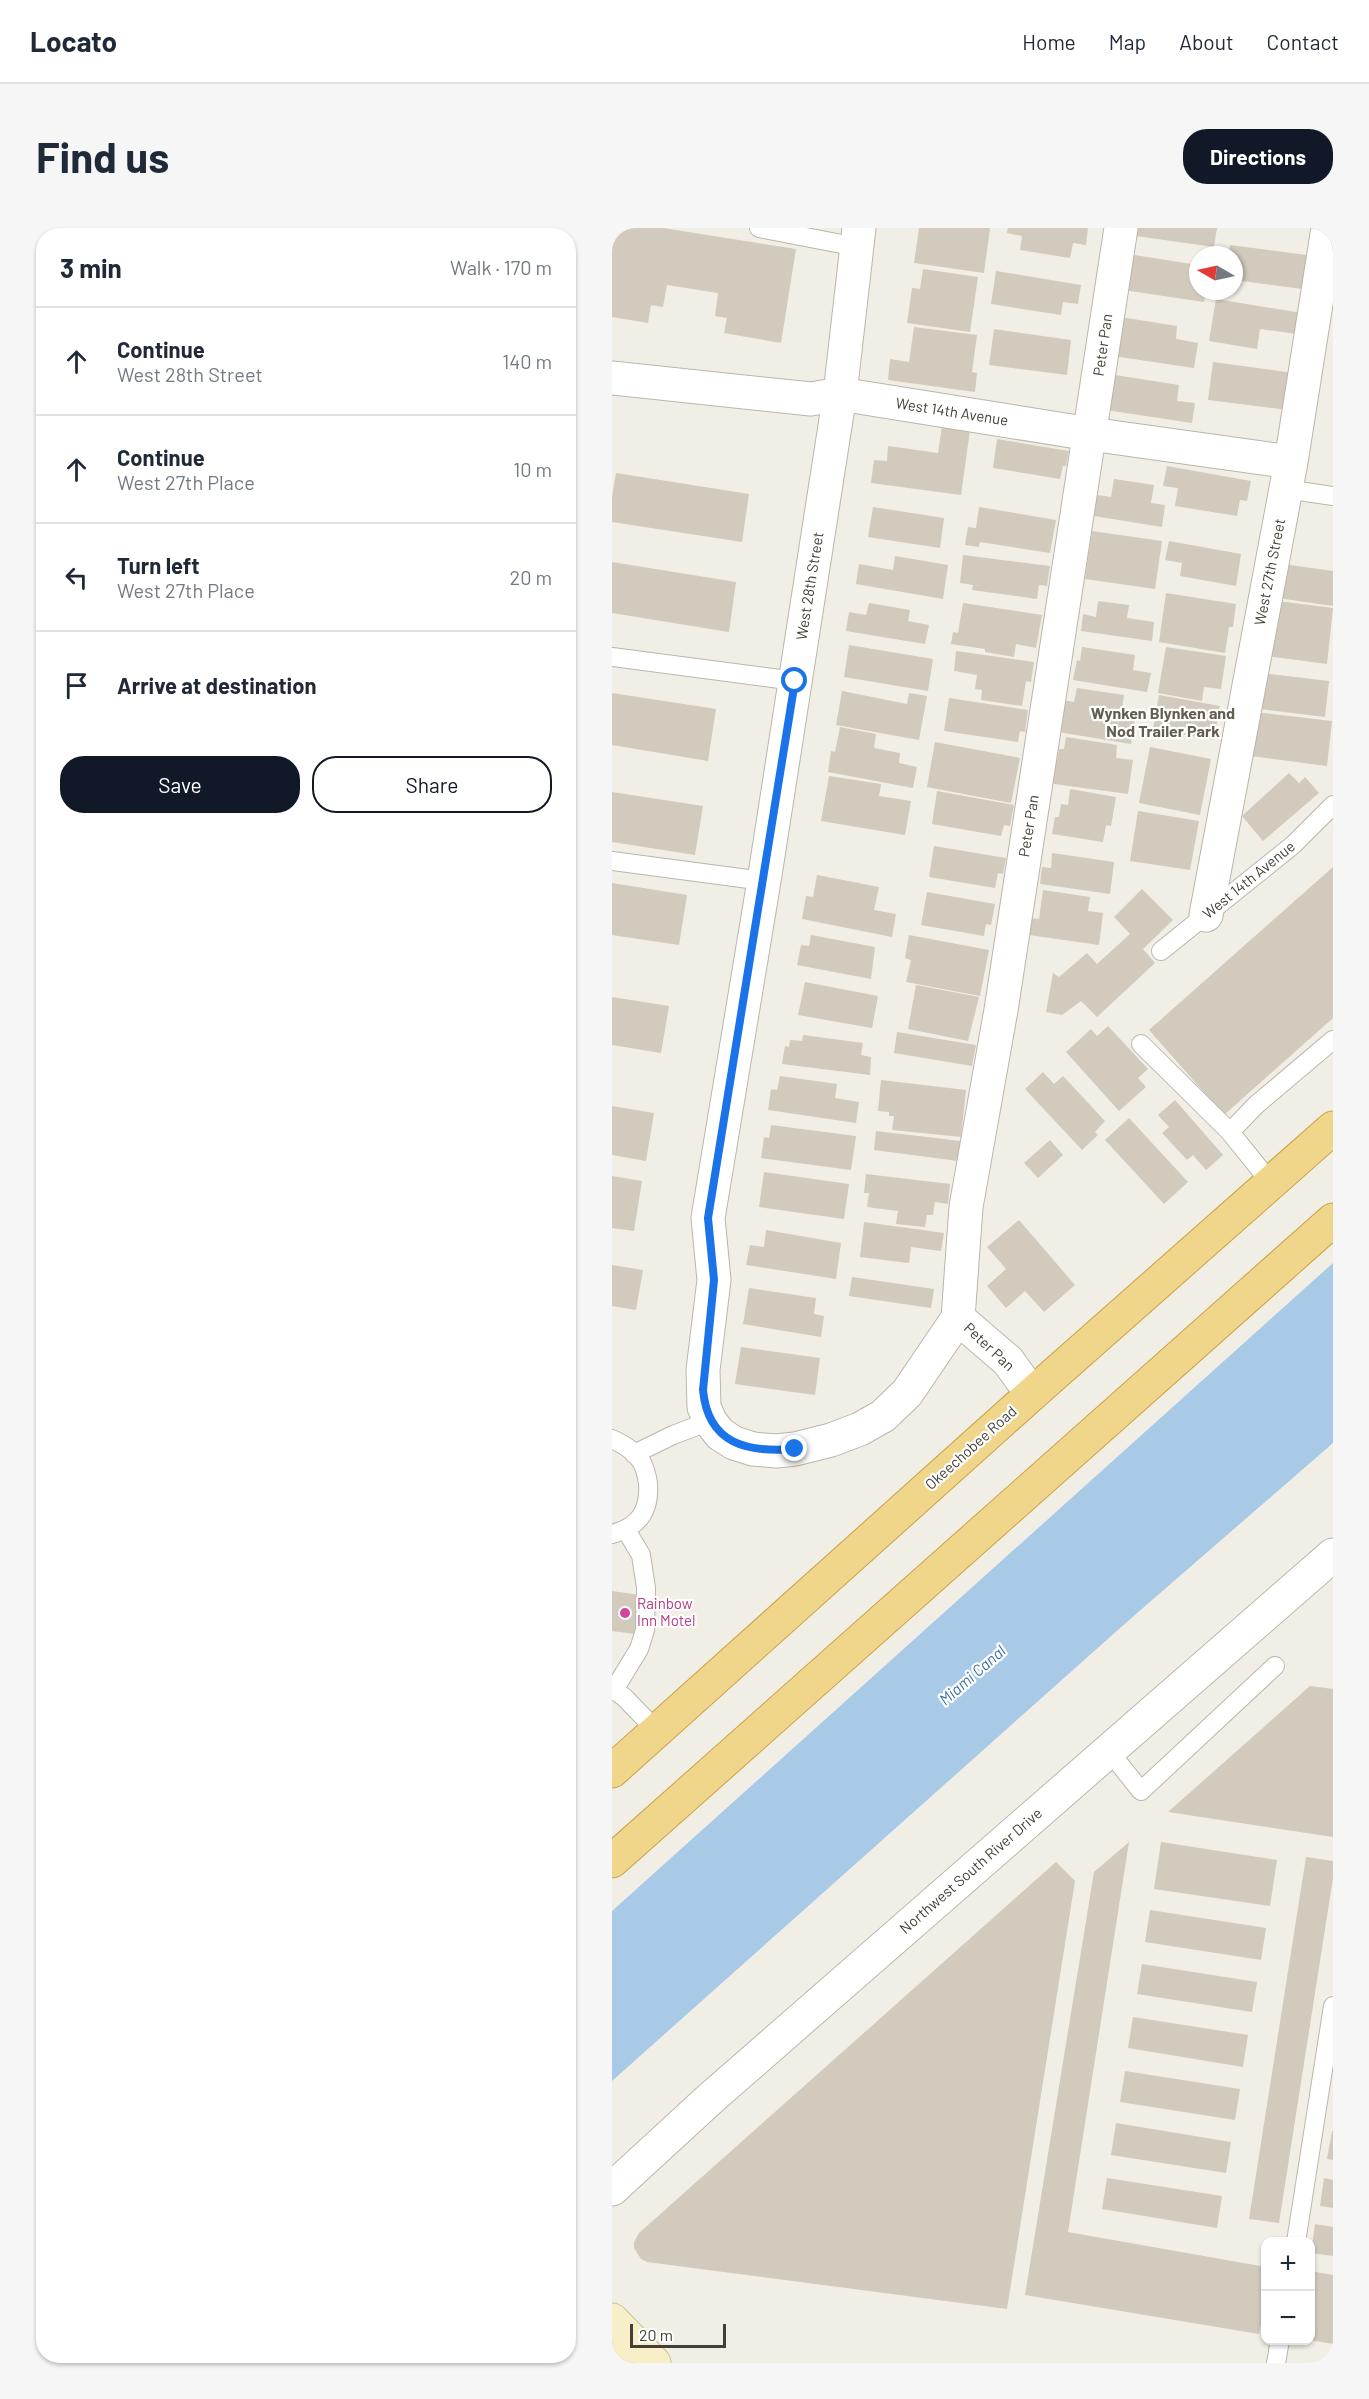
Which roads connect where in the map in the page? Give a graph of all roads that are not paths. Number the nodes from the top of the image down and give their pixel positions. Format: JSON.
{"nodes":[{"id":1,"x":759,"y":228,"type":"edge"},
{"id":2,"x":1121,"y":228,"type":"edge"},
{"id":3,"x":1328,"y":228,"type":"edge"},
{"id":4,"x":858,"y":238,"type":"edge"},
{"id":5,"x":612,"y":378,"type":"edge"},
{"id":6,"x":840,"y":394,"type":"junction"},
{"id":7,"x":1090,"y":434,"type":"junction"},
{"id":8,"x":1288,"y":476,"type":"junction"},
{"id":9,"x":1333,"y":496,"type":"edge"},
{"id":10,"x":612,"y":657,"type":"edge"},
{"id":11,"x":795,"y":681,"type":"junction"},
{"id":12,"x":1333,"y":805,"type":"edge"},
{"id":13,"x":612,"y":861,"type":"edge"},
{"id":14,"x":764,"y":881,"type":"junction"},
{"id":15,"x":1206,"y":915,"type":"junction"},
{"id":16,"x":1161,"y":951,"type":"dead end"},
{"id":17,"x":1333,"y":1040,"type":"edge"},
{"id":18,"x":1141,"y":1044,"type":"dead end"},
{"id":19,"x":1333,"y":1128,"type":"edge"},
{"id":20,"x":1230,"y":1132,"type":"junction"},
{"id":21,"x":1271,"y":1183,"type":"junction"},
{"id":22,"x":1333,"y":1220,"type":"edge"},
{"id":23,"x":958,"y":1318,"type":"junction"},
{"id":24,"x":1032,"y":1394,"type":"junction"},
{"id":25,"x":710,"y":1421,"type":"junction"},
{"id":26,"x":612,"y":1439,"type":"edge"},
{"id":27,"x":634,"y":1454,"type":"junction"},
{"id":28,"x":619,"y":1532,"type":"edge"},
{"id":29,"x":1333,"y":1555,"type":"edge"},
{"id":30,"x":1275,"y":1666,"type":"dead end"},
{"id":31,"x":613,"y":1689,"type":"edge"},
{"id":32,"x":657,"y":1731,"type":"junction"},
{"id":33,"x":1108,"y":1751,"type":"junction"},
{"id":34,"x":612,"y":1771,"type":"edge"},
{"id":35,"x":612,"y":1861,"type":"edge"},
{"id":36,"x":1333,"y":2006,"type":"edge"},
{"id":37,"x":612,"y":2189,"type":"edge"},
{"id":38,"x":1297,"y":2237,"type":"edge"},
{"id":39,"x":612,"y":2320,"type":"edge"},
{"id":40,"x":1279,"y":2345,"type":"edge"},
{"id":41,"x":612,"y":2359,"type":"edge"},
{"id":42,"x":636,"y":2363,"type":"edge"},
{"id":43,"x":654,"y":2363,"type":"edge"},
{"id":44,"x":1276,"y":2363,"type":"edge"}],
"edges":[{"from":1,"to":4,"type":"lane"},
{"from":2,"to":7,"type":"street","name":"Peter Pan"},
{"from":3,"to":8,"type":"street","name":"West 27th Street"},
{"from":4,"to":6,"type":"street","name":"West 28th Street"},
{"from":5,"to":6,"type":"street","name":"West 14th Avenue"},
{"from":6,"to":7,"type":"street","name":"West 14th Avenue"},
{"from":6,"to":11,"type":"street","name":"West 28th Street"},
{"from":7,"to":8,"type":"street","name":"West 14th Avenue"},
{"from":7,"to":23,"type":"street","name":"Peter Pan"},
{"from":8,"to":9,"type":"lane","name":"West 14th Avenue"},
{"from":8,"to":15,"type":"street","name":"West 27th Street"},
{"from":10,"to":11,"type":"lane"},
{"from":11,"to":14,"type":"street","name":"West 28th Street"},
{"from":12,"to":15,"type":"lane","name":"West 14th Avenue"},
{"from":13,"to":14,"type":"lane"},
{"from":14,"to":25,"type":"street","name":"West 28th Street"},
{"from":15,"to":16,"type":"lane","name":"West 14th Avenue"},
{"from":17,"to":20,"type":"lane"},
{"from":18,"to":20,"type":"lane"},
{"from":19,"to":21,"type":"highway","name":"Okeechobee Road"},
{"from":20,"to":21,"type":"lane"},
{"from":21,"to":24,"type":"highway","name":"Okeechobee Road"},
{"from":22,"to":35,"type":"highway"},
{"from":23,"to":24,"type":"street","name":"Peter Pan"},
{"from":23,"to":25,"type":"street"},
{"from":24,"to":32,"type":"highway","name":"Okeechobee Road"},
{"from":25,"to":27,"type":"lane"},
{"from":26,"to":27,"type":"lane"},
{"from":27,"to":28,"type":"lane"},
{"from":28,"to":31,"type":"lane"},
{"from":29,"to":33,"type":"street","name":"Northwest South River Drive"},
{"from":30,"to":33,"type":"lane"},
{"from":31,"to":32,"type":"lane"},
{"from":32,"to":34,"type":"highway","name":"Okeechobee Road"},
{"from":33,"to":37,"type":"street","name":"Northwest South River Drive"},
{"from":36,"to":38,"type":"lane"},
{"from":39,"to":43,"type":"main road"},
{"from":40,"to":44,"type":"lane"},
{"from":41,"to":42,"type":"main road"}]}
